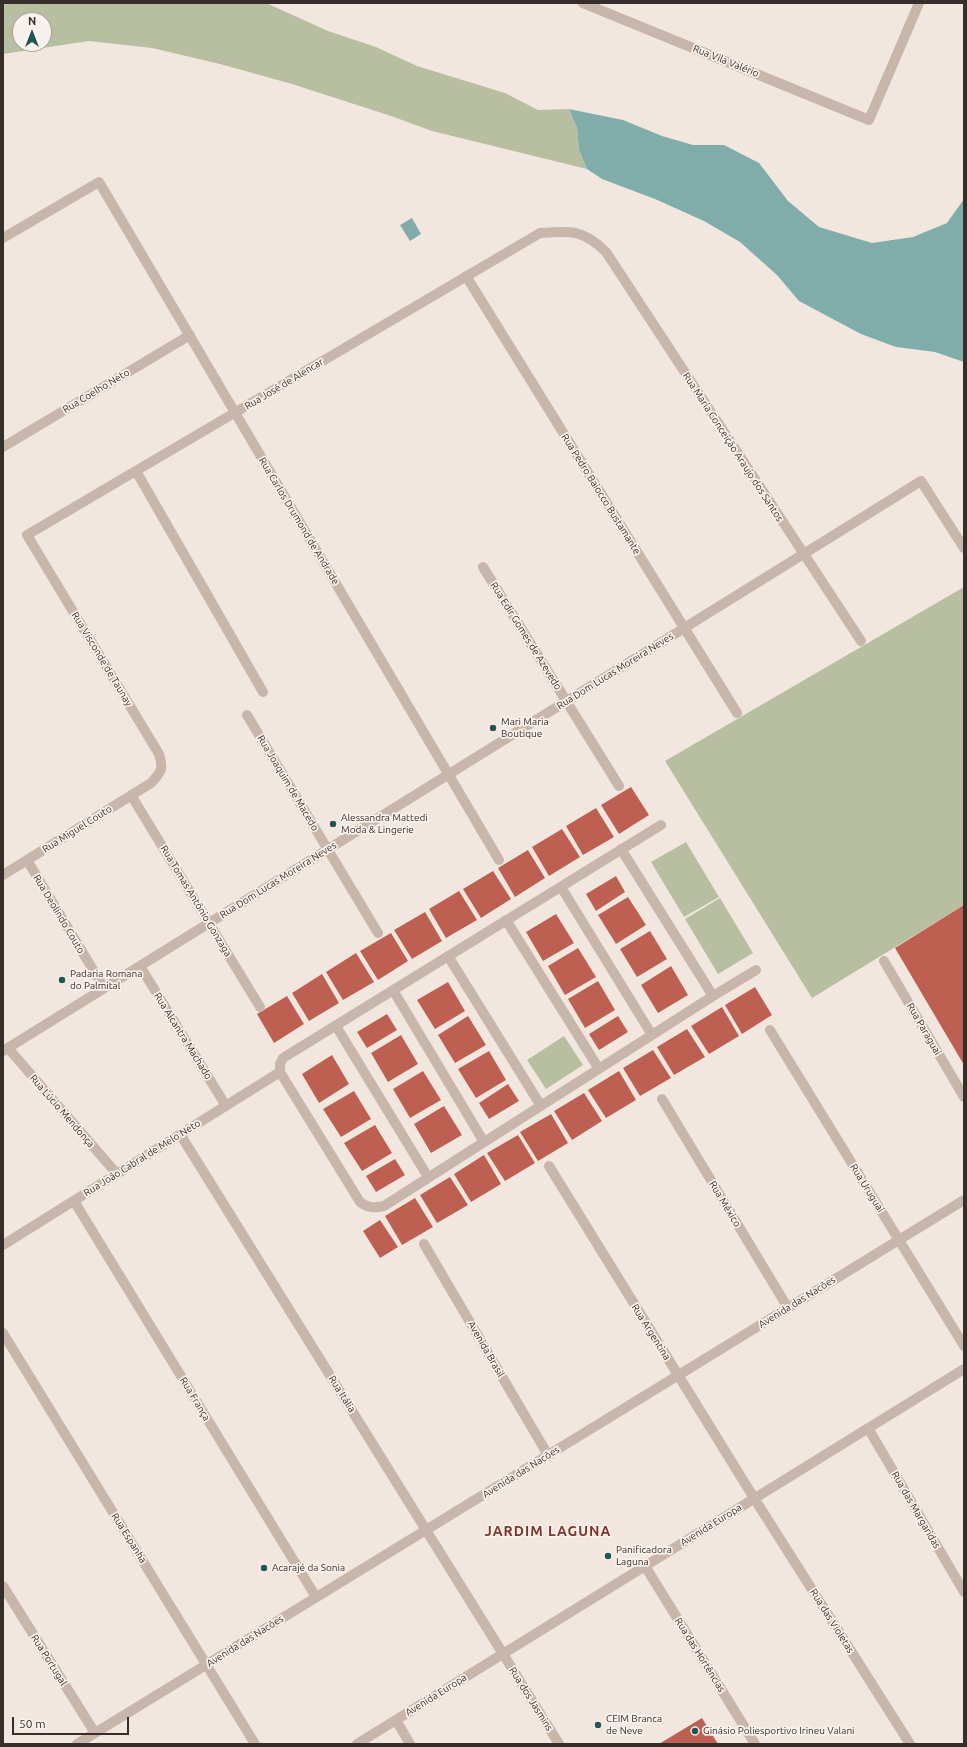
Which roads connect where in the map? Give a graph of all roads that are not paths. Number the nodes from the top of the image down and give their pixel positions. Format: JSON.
{"nodes":[{"id":1,"x":583,"y":3,"type":"edge"},
{"id":2,"x":920,"y":3,"type":"edge"},
{"id":3,"x":540,"y":233,"type":"joint"},
{"id":4,"x":3,"y":238,"type":"edge"},
{"id":5,"x":466,"y":276,"type":"junction"},
{"id":6,"x":190,"y":335,"type":"junction"},
{"id":7,"x":235,"y":412,"type":"junction"},
{"id":8,"x":3,"y":447,"type":"edge"},
{"id":9,"x":136,"y":471,"type":"junction"},
{"id":10,"x":27,"y":535,"type":"joint"},
{"id":11,"x":964,"y":548,"type":"edge"},
{"id":12,"x":803,"y":554,"type":"junction"},
{"id":13,"x":483,"y":567,"type":"dead end"},
{"id":14,"x":684,"y":628,"type":"junction"},
{"id":15,"x":861,"y":641,"type":"dead end"},
{"id":16,"x":263,"y":692,"type":"dead end"},
{"id":17,"x":566,"y":701,"type":"junction"},
{"id":18,"x":737,"y":713,"type":"dead end"},
{"id":19,"x":247,"y":715,"type":"dead end"},
{"id":20,"x":449,"y":774,"type":"junction"},
{"id":21,"x":151,"y":783,"type":"joint"},
{"id":22,"x":619,"y":786,"type":"dead end"},
{"id":23,"x":131,"y":795,"type":"junction"},
{"id":24,"x":661,"y":825,"type":"dead end"},
{"id":25,"x":328,"y":849,"type":"junction"},
{"id":26,"x":622,"y":849,"type":"junction"},
{"id":27,"x":27,"y":860,"type":"junction"},
{"id":28,"x":499,"y":860,"type":"dead end"},
{"id":29,"x":3,"y":875,"type":"edge"},
{"id":30,"x":561,"y":886,"type":"junction"},
{"id":31,"x":506,"y":920,"type":"junction"},
{"id":32,"x":209,"y":923,"type":"junction"},
{"id":33,"x":378,"y":933,"type":"dead end"},
{"id":34,"x":448,"y":956,"type":"junction"},
{"id":35,"x":884,"y":961,"type":"dead end"},
{"id":36,"x":140,"y":966,"type":"junction"},
{"id":37,"x":756,"y":970,"type":"dead end"},
{"id":38,"x":104,"y":988,"type":"junction"},
{"id":39,"x":393,"y":990,"type":"junction"},
{"id":40,"x":713,"y":996,"type":"junction"},
{"id":41,"x":260,"y":1007,"type":"dead end"},
{"id":42,"x":336,"y":1026,"type":"junction"},
{"id":43,"x":770,"y":1030,"type":"dead end"},
{"id":44,"x":652,"y":1035,"type":"junction"},
{"id":45,"x":5,"y":1049,"type":"edge"},
{"id":46,"x":599,"y":1069,"type":"junction"},
{"id":47,"x":280,"y":1072,"type":"junction"},
{"id":48,"x":964,"y":1097,"type":"edge"},
{"id":49,"x":662,"y":1099,"type":"dead end"},
{"id":50,"x":226,"y":1106,"type":"junction"},
{"id":51,"x":541,"y":1106,"type":"junction"},
{"id":52,"x":180,"y":1134,"type":"junction"},
{"id":53,"x":484,"y":1142,"type":"junction"},
{"id":54,"x":549,"y":1166,"type":"dead end"},
{"id":55,"x":117,"y":1174,"type":"junction"},
{"id":56,"x":428,"y":1177,"type":"junction"},
{"id":57,"x":964,"y":1200,"type":"edge"},
{"id":58,"x":74,"y":1201,"type":"junction"},
{"id":59,"x":899,"y":1240,"type":"junction"},
{"id":60,"x":424,"y":1244,"type":"dead end"},
{"id":61,"x":3,"y":1245,"type":"edge"},
{"id":62,"x":788,"y":1308,"type":"junction"},
{"id":63,"x":3,"y":1333,"type":"edge"},
{"id":64,"x":964,"y":1346,"type":"edge"},
{"id":65,"x":964,"y":1369,"type":"edge"},
{"id":66,"x":678,"y":1375,"type":"junction"},
{"id":67,"x":868,"y":1428,"type":"junction"},
{"id":68,"x":548,"y":1455,"type":"junction"},
{"id":69,"x":754,"y":1498,"type":"junction"},
{"id":70,"x":426,"y":1530,"type":"junction"},
{"id":71,"x":644,"y":1566,"type":"junction"},
{"id":72,"x":3,"y":1586,"type":"edge"},
{"id":73,"x":964,"y":1592,"type":"edge"},
{"id":74,"x":316,"y":1597,"type":"junction"},
{"id":75,"x":503,"y":1654,"type":"junction"},
{"id":76,"x":206,"y":1665,"type":"junction"},
{"id":77,"x":396,"y":1720,"type":"junction"},
{"id":78,"x":95,"y":1733,"type":"junction"},
{"id":79,"x":77,"y":1744,"type":"edge"},
{"id":80,"x":255,"y":1744,"type":"edge"},
{"id":81,"x":357,"y":1744,"type":"edge"},
{"id":82,"x":410,"y":1744,"type":"edge"},
{"id":83,"x":559,"y":1744,"type":"edge"},
{"id":84,"x":755,"y":1744,"type":"edge"},
{"id":85,"x":910,"y":1744,"type":"edge"}],
"edges":[{"from":1,"to":2,"type":"street","name":"Rua Vila Valério"},
{"from":3,"to":5,"type":"street","name":"Rua José de Alencar"},
{"from":3,"to":12,"type":"street","name":"Rua Maria Conceição Araujo dos Santos"},
{"from":4,"to":6,"type":"street","name":"Rua Carlos Drumond de Andrade"},
{"from":5,"to":7,"type":"street","name":"Rua José de Alencar"},
{"from":5,"to":14,"type":"street","name":"Rua Pedro Baiocco Bustamante"},
{"from":6,"to":7,"type":"street","name":"Rua Carlos Drumond de Andrade"},
{"from":6,"to":8,"type":"street","name":"Rua Coelho Neto"},
{"from":7,"to":9,"type":"street","name":"Rua José de Alencar"},
{"from":7,"to":20,"type":"street","name":"Rua Carlos Drumond de Andrade"},
{"from":9,"to":10,"type":"street","name":"Rua José de Alencar"},
{"from":9,"to":16,"type":"street"},
{"from":10,"to":21,"type":"street","name":"Rua Visconde de Taunay"},
{"from":11,"to":12,"type":"street","name":"Rua Dom Lucas Moreira Neves"},
{"from":12,"to":14,"type":"street","name":"Rua Dom Lucas Moreira Neves"},
{"from":12,"to":15,"type":"street","name":"Rua Maria Conceição Araujo dos Santos"},
{"from":13,"to":17,"type":"street","name":"Rua Edir Gomes de Azevedo"},
{"from":14,"to":17,"type":"street","name":"Rua Dom Lucas Moreira Neves"},
{"from":14,"to":18,"type":"street","name":"Rua Pedro Baiocco Bustamante"},
{"from":17,"to":20,"type":"street","name":"Rua Dom Lucas Moreira Neves"},
{"from":17,"to":22,"type":"street","name":"Rua Edir Gomes de Azevedo"},
{"from":19,"to":25,"type":"street","name":"Rua Joaquim de Macedo"},
{"from":20,"to":25,"type":"street","name":"Rua Dom Lucas Moreira Neves"},
{"from":20,"to":28,"type":"street","name":"Rua Carlos Drumond de Andrade"},
{"from":21,"to":23,"type":"street","name":"Rua Miguel Couto"},
{"from":23,"to":27,"type":"street","name":"Rua Miguel Couto"},
{"from":23,"to":32,"type":"street","name":"Rua Tomas Antônio Gonzaga"},
{"from":24,"to":26,"type":"street"},
{"from":25,"to":32,"type":"street","name":"Rua Dom Lucas Moreira Neves"},
{"from":25,"to":33,"type":"street","name":"Rua Joaquim de Macedo"},
{"from":26,"to":30,"type":"street"},
{"from":26,"to":40,"type":"street"},
{"from":27,"to":29,"type":"street","name":"Rua Miguel Couto"},
{"from":27,"to":38,"type":"street","name":"Rua Deolindo Couto"},
{"from":30,"to":31,"type":"street"},
{"from":30,"to":44,"type":"street"},
{"from":31,"to":34,"type":"street"},
{"from":31,"to":46,"type":"street"},
{"from":32,"to":36,"type":"street","name":"Rua Dom Lucas Moreira Neves"},
{"from":32,"to":41,"type":"street","name":"Rua Tomas Antônio Gonzaga"},
{"from":34,"to":39,"type":"street"},
{"from":34,"to":51,"type":"street"},
{"from":35,"to":48,"type":"street","name":"Rua Paraguai"},
{"from":36,"to":38,"type":"street","name":"Rua Dom Lucas Moreira Neves"},
{"from":36,"to":50,"type":"street","name":"Rua Alcantra Machado"},
{"from":37,"to":40,"type":"street"},
{"from":38,"to":45,"type":"street","name":"Rua Dom Lucas Moreira Neves"},
{"from":39,"to":42,"type":"street"},
{"from":39,"to":53,"type":"street"},
{"from":40,"to":44,"type":"street"},
{"from":42,"to":47,"type":"street"},
{"from":42,"to":56,"type":"street"},
{"from":43,"to":59,"type":"street","name":"Rua Uruguai"},
{"from":44,"to":46,"type":"street"},
{"from":45,"to":55,"type":"street","name":"Rua Lúcio Mendonça"},
{"from":46,"to":51,"type":"street"},
{"from":47,"to":50,"type":"street","name":"Rua João Cabral de Melo Neto"},
{"from":47,"to":56,"type":"street"},
{"from":49,"to":62,"type":"street","name":"Rua México"},
{"from":50,"to":52,"type":"street","name":"Rua João Cabral de Melo Neto"},
{"from":51,"to":53,"type":"street"},
{"from":52,"to":55,"type":"street","name":"Rua João Cabral de Melo Neto"},
{"from":52,"to":70,"type":"street","name":"Rua Itália"},
{"from":53,"to":56,"type":"street"},
{"from":54,"to":66,"type":"street","name":"Rua Argentina"},
{"from":55,"to":58,"type":"street","name":"Rua João Cabral de Melo Neto"},
{"from":57,"to":59,"type":"street","name":"Avenida das Nacões"},
{"from":58,"to":61,"type":"street","name":"Rua João Cabral de Melo Neto"},
{"from":58,"to":74,"type":"street","name":"Rua França"},
{"from":59,"to":62,"type":"street","name":"Avenida das Nacões"},
{"from":59,"to":64,"type":"street","name":"Rua Uruguai"},
{"from":60,"to":68,"type":"street","name":"Avenida Brasil"},
{"from":62,"to":66,"type":"street","name":"Avenida das Nacões"},
{"from":63,"to":76,"type":"street","name":"Rua Espanha"},
{"from":65,"to":67,"type":"street","name":"Avenida Europa"},
{"from":66,"to":68,"type":"street","name":"Avenida das Nacões"},
{"from":66,"to":69,"type":"street","name":"Rua Argentina"},
{"from":67,"to":69,"type":"street","name":"Avenida Europa"},
{"from":67,"to":73,"type":"street","name":"Rua das Margaridas"},
{"from":68,"to":70,"type":"street","name":"Avenida das Nacões"},
{"from":69,"to":71,"type":"street","name":"Avenida Europa"},
{"from":69,"to":85,"type":"street","name":"Rua das Violetas"},
{"from":70,"to":74,"type":"street","name":"Avenida das Nacões"},
{"from":70,"to":75,"type":"street","name":"Rua Itália"},
{"from":71,"to":75,"type":"street","name":"Avenida Europa"},
{"from":71,"to":84,"type":"street","name":"Rua das Hortências"},
{"from":72,"to":78,"type":"street","name":"Rua Portugal"},
{"from":74,"to":76,"type":"street","name":"Avenida das Nacões"},
{"from":75,"to":77,"type":"street","name":"Avenida Europa"},
{"from":75,"to":83,"type":"street","name":"Rua dos Jasmins"},
{"from":76,"to":78,"type":"street","name":"Avenida das Nacões"},
{"from":76,"to":80,"type":"street","name":"Rua Espanha"},
{"from":77,"to":81,"type":"street","name":"Avenida Europa"},
{"from":77,"to":82,"type":"street"},
{"from":78,"to":79,"type":"street","name":"Avenida das Nacões"}]}
